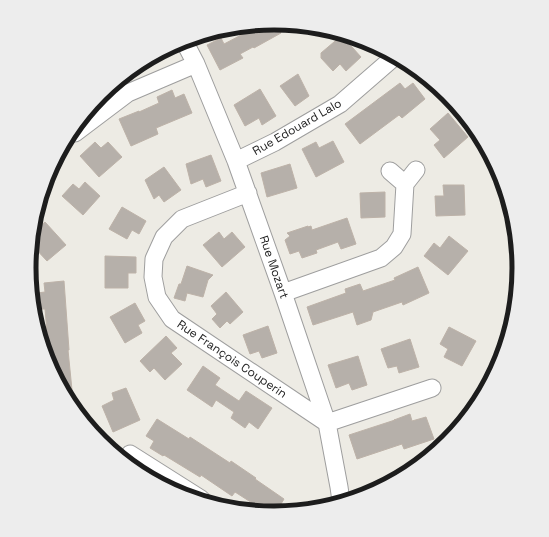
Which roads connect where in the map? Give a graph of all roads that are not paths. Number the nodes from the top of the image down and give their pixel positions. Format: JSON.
{"nodes":[{"id":1,"x":187,"y":47,"type":"edge"},
{"id":2,"x":390,"y":60,"type":"edge"},
{"id":3,"x":196,"y":64,"type":"junction"},
{"id":4,"x":81,"y":128,"type":"edge"},
{"id":5,"x":236,"y":161,"type":"junction"},
{"id":6,"x":416,"y":170,"type":"dead end"},
{"id":7,"x":390,"y":171,"type":"dead end"},
{"id":8,"x":405,"y":184,"type":"junction"},
{"id":9,"x":248,"y":193,"type":"junction"},
{"id":10,"x":283,"y":293,"type":"junction"},
{"id":11,"x":432,"y":388,"type":"dead end"},
{"id":12,"x":327,"y":423,"type":"junction"},
{"id":13,"x":130,"y":454,"type":"dead end"},
{"id":14,"x":188,"y":491,"type":"edge"},
{"id":15,"x":340,"y":498,"type":"edge"}],
"edges":[{"from":1,"to":3,"type":"street","name":"Rue Mozart"},
{"from":2,"to":5,"type":"street","name":"Rue Edouard Lalo"},
{"from":3,"to":4,"type":"street"},
{"from":3,"to":5,"type":"street","name":"Rue Mozart"},
{"from":5,"to":9,"type":"street","name":"Rue Mozart"},
{"from":6,"to":8,"type":"street"},
{"from":7,"to":8,"type":"street"},
{"from":8,"to":10,"type":"street"},
{"from":9,"to":10,"type":"street","name":"Rue Mozart"},
{"from":9,"to":12,"type":"street","name":"Rue François Couperin"},
{"from":10,"to":12,"type":"street","name":"Rue Mozart"},
{"from":11,"to":12,"type":"street"},
{"from":12,"to":15,"type":"street","name":"Rue Mozart"},
{"from":13,"to":14,"type":"street"}]}
